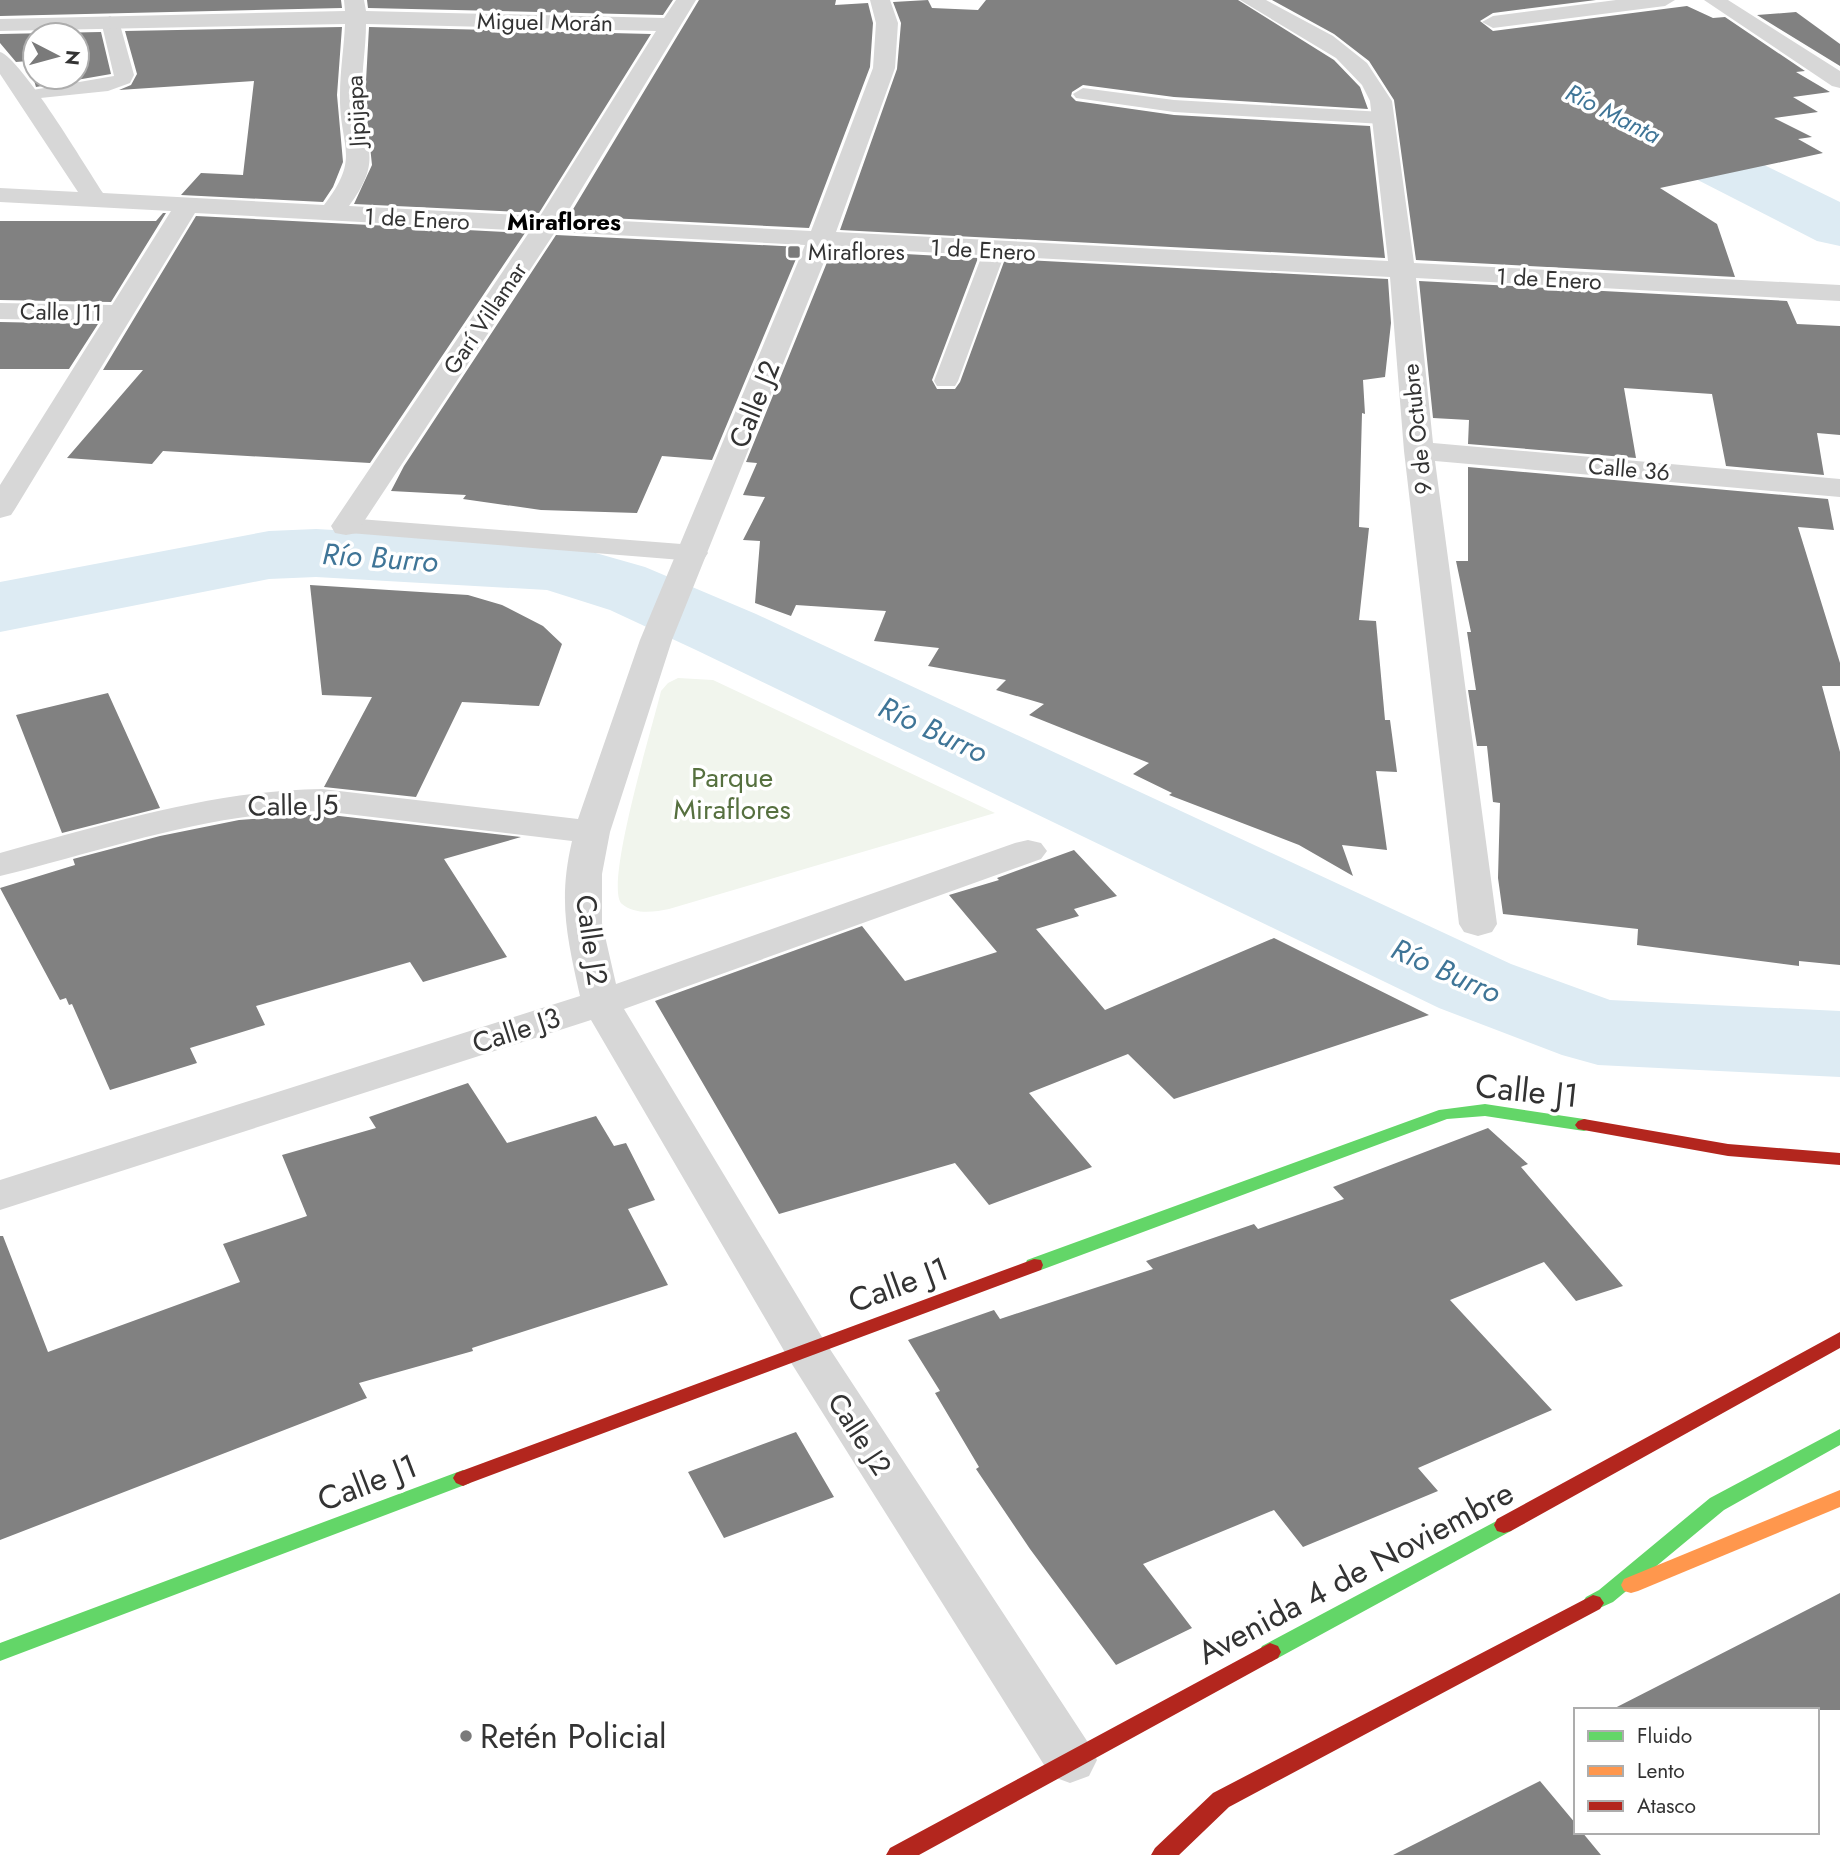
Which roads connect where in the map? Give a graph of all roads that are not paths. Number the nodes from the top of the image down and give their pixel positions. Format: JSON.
{"nodes":[{"id":1,"x":686,"y":0,"type":"edge"},
{"id":2,"x":880,"y":0,"type":"edge"},
{"id":3,"x":1250,"y":0,"type":"edge"},
{"id":4,"x":1665,"y":0,"type":"edge"},
{"id":5,"x":1714,"y":0,"type":"edge"},
{"id":6,"x":356,"y":9,"type":"edge"},
{"id":7,"x":110,"y":22,"type":"junction"},
{"id":8,"x":1493,"y":22,"type":"dead end"},
{"id":9,"x":0,"y":25,"type":"edge"},
{"id":10,"x":671,"y":25,"type":"junction"},
{"id":11,"x":0,"y":59,"type":"edge"},
{"id":12,"x":1840,"y":80,"type":"edge"},
{"id":13,"x":1083,"y":94,"type":"dead end"},
{"id":14,"x":28,"y":96,"type":"junction"},
{"id":15,"x":1384,"y":118,"type":"junction"},
{"id":16,"x":0,"y":195,"type":"edge"},
{"id":17,"x":96,"y":201,"type":"junction"},
{"id":18,"x":186,"y":207,"type":"junction"},
{"id":19,"x":330,"y":214,"type":"junction"},
{"id":20,"x":546,"y":226,"type":"junction"},
{"id":21,"x":820,"y":240,"type":"junction"},
{"id":22,"x":995,"y":250,"type":"junction"},
{"id":23,"x":1402,"y":271,"type":"junction"},
{"id":24,"x":1840,"y":293,"type":"edge"},
{"id":25,"x":0,"y":311,"type":"edge"},
{"id":26,"x":122,"y":313,"type":"junction"},
{"id":27,"x":946,"y":380,"type":"dead end"},
{"id":28,"x":1419,"y":451,"type":"junction"},
{"id":29,"x":1840,"y":488,"type":"edge"},
{"id":30,"x":0,"y":509,"type":"edge"},
{"id":31,"x":346,"y":526,"type":"joint"},
{"id":32,"x":688,"y":567,"type":"junction"},
{"id":33,"x":592,"y":832,"type":"junction"},
{"id":34,"x":1028,"y":851,"type":"dead end"},
{"id":35,"x":0,"y":865,"type":"edge"},
{"id":36,"x":1478,"y":924,"type":"dead end"},
{"id":37,"x":601,"y":1003,"type":"junction"},
{"id":38,"x":1840,"y":1159,"type":"edge"},
{"id":39,"x":0,"y":1195,"type":"edge"},
{"id":40,"x":1840,"y":1339,"type":"edge"},
{"id":41,"x":806,"y":1349,"type":"junction"},
{"id":42,"x":1840,"y":1436,"type":"edge"},
{"id":43,"x":1840,"y":1498,"type":"edge"},
{"id":44,"x":1606,"y":1596,"type":"junction"},
{"id":45,"x":0,"y":1652,"type":"edge"},
{"id":46,"x":1070,"y":1760,"type":"junction"},
{"id":47,"x":898,"y":1855,"type":"edge"},
{"id":48,"x":1163,"y":1855,"type":"edge"}],
"edges":[{"from":1,"to":10,"type":"street","name":"Garí Villamar"},
{"from":2,"to":21,"type":"street","name":"Calle J2"},
{"from":3,"to":15,"type":"street","name":"9 de Octubre"},
{"from":4,"to":8,"type":"street"},
{"from":5,"to":12,"type":"street"},
{"from":6,"to":7,"type":"street","name":"Miguel Morán"},
{"from":6,"to":10,"type":"street","name":"Miguel Morán"},
{"from":6,"to":19,"type":"street","name":"Jipijapa"},
{"from":7,"to":9,"type":"street","name":"Miguel Morán"},
{"from":7,"to":14,"type":"lane"},
{"from":10,"to":20,"type":"street","name":"Garí Villamar"},
{"from":11,"to":14,"type":"street"},
{"from":13,"to":15,"type":"lane"},
{"from":14,"to":17,"type":"street"},
{"from":15,"to":23,"type":"street","name":"9 de Octubre"},
{"from":16,"to":17,"type":"street","name":"1 de Enero"},
{"from":17,"to":18,"type":"street","name":"1 de Enero"},
{"from":18,"to":19,"type":"street","name":"1 de Enero"},
{"from":18,"to":26,"type":"street"},
{"from":19,"to":20,"type":"street","name":"1 de Enero"},
{"from":20,"to":21,"type":"street","name":"1 de Enero"},
{"from":20,"to":31,"type":"street","name":"Garí Villamar"},
{"from":21,"to":22,"type":"street","name":"1 de Enero"},
{"from":21,"to":32,"type":"street","name":"Calle J2"},
{"from":22,"to":23,"type":"street","name":"1 de Enero"},
{"from":22,"to":27,"type":"lane"},
{"from":23,"to":24,"type":"street","name":"1 de Enero"},
{"from":23,"to":28,"type":"street","name":"9 de Octubre"},
{"from":25,"to":26,"type":"street","name":"Calle J11"},
{"from":26,"to":30,"type":"street"},
{"from":28,"to":29,"type":"street","name":"Calle 36"},
{"from":28,"to":36,"type":"street","name":"9 de Octubre"},
{"from":31,"to":32,"type":"lane"},
{"from":32,"to":33,"type":"street","name":"Calle J2"},
{"from":33,"to":35,"type":"street","name":"Calle J5"},
{"from":33,"to":37,"type":"street","name":"Calle J2"},
{"from":34,"to":37,"type":"street","name":"Calle J3"},
{"from":37,"to":39,"type":"street","name":"Calle J3"},
{"from":37,"to":41,"type":"street","name":"Calle J2"},
{"from":38,"to":41,"type":"main road","name":"Calle J1"},
{"from":40,"to":46,"type":"main road","name":"Avenida 4 de Noviembre"},
{"from":41,"to":45,"type":"main road","name":"Calle J1"},
{"from":41,"to":46,"type":"street","name":"Calle J2"},
{"from":42,"to":44,"type":"main road"},
{"from":43,"to":44,"type":"main road"},
{"from":44,"to":48,"type":"main road"},
{"from":46,"to":47,"type":"main road","name":"Avenida 4 de Noviembre"}]}
